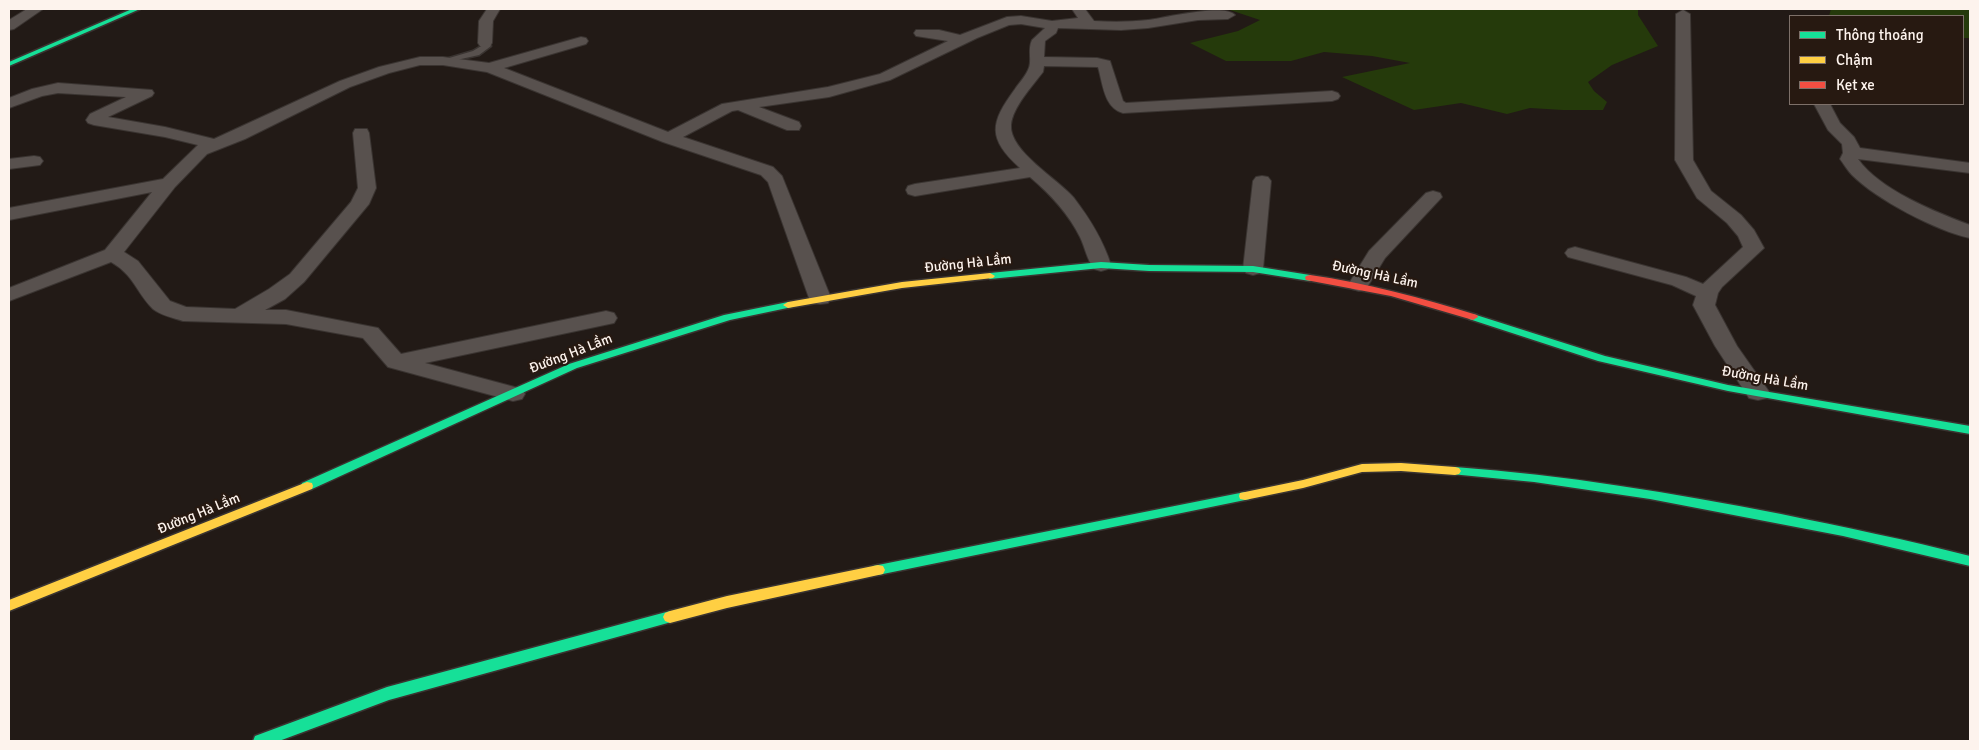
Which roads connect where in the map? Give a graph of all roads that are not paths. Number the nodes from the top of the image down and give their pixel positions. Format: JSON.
{"nodes":[{"id":1,"x":36,"y":9,"type":"edge"},
{"id":2,"x":137,"y":9,"type":"edge"},
{"id":3,"x":493,"y":9,"type":"edge"},
{"id":4,"x":1124,"y":12,"type":"dead end"},
{"id":5,"x":1684,"y":14,"type":"dead end"},
{"id":6,"x":1082,"y":15,"type":"edge"},
{"id":7,"x":1228,"y":15,"type":"dead end"},
{"id":8,"x":1060,"y":25,"type":"junction"},
{"id":9,"x":9,"y":26,"type":"edge"},
{"id":10,"x":921,"y":33,"type":"dead end"},
{"id":11,"x":962,"y":40,"type":"junction"},
{"id":12,"x":581,"y":41,"type":"dead end"},
{"id":13,"x":485,"y":43,"type":"joint"},
{"id":14,"x":443,"y":61,"type":"junction"},
{"id":15,"x":1038,"y":61,"type":"junction"},
{"id":16,"x":9,"y":64,"type":"edge"},
{"id":17,"x":490,"y":68,"type":"junction"},
{"id":18,"x":1332,"y":96,"type":"dead end"},
{"id":19,"x":9,"y":103,"type":"edge"},
{"id":20,"x":737,"y":105,"type":"junction"},
{"id":21,"x":1823,"y":105,"type":"edge"},
{"id":22,"x":793,"y":126,"type":"dead end"},
{"id":23,"x":361,"y":133,"type":"dead end"},
{"id":24,"x":669,"y":138,"type":"junction"},
{"id":25,"x":213,"y":144,"type":"junction"},
{"id":26,"x":1852,"y":152,"type":"junction"},
{"id":27,"x":34,"y":161,"type":"dead end"},
{"id":28,"x":9,"y":164,"type":"edge"},
{"id":29,"x":1970,"y":168,"type":"edge"},
{"id":30,"x":1036,"y":171,"type":"junction"},
{"id":31,"x":1262,"y":182,"type":"dead end"},
{"id":32,"x":169,"y":183,"type":"junction"},
{"id":33,"x":915,"y":190,"type":"dead end"},
{"id":34,"x":1433,"y":197,"type":"dead end"},
{"id":35,"x":9,"y":214,"type":"edge"},
{"id":36,"x":1970,"y":232,"type":"edge"},
{"id":37,"x":1575,"y":253,"type":"dead end"},
{"id":38,"x":112,"y":254,"type":"junction"},
{"id":39,"x":1101,"y":265,"type":"junction"},
{"id":40,"x":1253,"y":269,"type":"junction"},
{"id":41,"x":1359,"y":284,"type":"junction"},
{"id":42,"x":1706,"y":293,"type":"junction"},
{"id":43,"x":9,"y":295,"type":"edge"},
{"id":44,"x":820,"y":298,"type":"junction"},
{"id":45,"x":238,"y":316,"type":"junction"},
{"id":46,"x":606,"y":318,"type":"dead end"},
{"id":47,"x":396,"y":362,"type":"junction"},
{"id":48,"x":1758,"y":393,"type":"junction"},
{"id":49,"x":512,"y":394,"type":"junction"},
{"id":50,"x":1970,"y":430,"type":"edge"},
{"id":51,"x":1970,"y":561,"type":"edge"},
{"id":52,"x":9,"y":606,"type":"edge"},
{"id":53,"x":262,"y":741,"type":"edge"}],
"edges":[{"from":1,"to":9,"type":"street"},
{"from":2,"to":16,"type":"main road"},
{"from":3,"to":13,"type":"street"},
{"from":4,"to":6,"type":"street"},
{"from":5,"to":42,"type":"street"},
{"from":6,"to":8,"type":"street"},
{"from":7,"to":8,"type":"street"},
{"from":8,"to":11,"type":"street"},
{"from":8,"to":15,"type":"street"},
{"from":10,"to":11,"type":"street"},
{"from":11,"to":20,"type":"street"},
{"from":12,"to":17,"type":"street"},
{"from":13,"to":14,"type":"lane"},
{"from":14,"to":17,"type":"street"},
{"from":14,"to":25,"type":"street"},
{"from":15,"to":18,"type":"street"},
{"from":15,"to":30,"type":"street"},
{"from":17,"to":24,"type":"street"},
{"from":19,"to":25,"type":"street"},
{"from":20,"to":22,"type":"street"},
{"from":20,"to":24,"type":"street"},
{"from":21,"to":26,"type":"street"},
{"from":23,"to":45,"type":"street"},
{"from":24,"to":44,"type":"street"},
{"from":25,"to":32,"type":"street"},
{"from":26,"to":29,"type":"street"},
{"from":26,"to":36,"type":"street"},
{"from":27,"to":28,"type":"street"},
{"from":30,"to":33,"type":"street"},
{"from":30,"to":39,"type":"street"},
{"from":31,"to":40,"type":"street"},
{"from":32,"to":35,"type":"street"},
{"from":32,"to":38,"type":"street"},
{"from":34,"to":41,"type":"street"},
{"from":37,"to":42,"type":"street"},
{"from":38,"to":43,"type":"street"},
{"from":38,"to":45,"type":"street"},
{"from":39,"to":40,"type":"main road","name":"Đường Hà Lầm"},
{"from":39,"to":44,"type":"main road","name":"Đường Hà Lầm"},
{"from":40,"to":41,"type":"main road","name":"Đường Hà Lầm"},
{"from":41,"to":48,"type":"main road","name":"Đường Hà Lầm"},
{"from":42,"to":48,"type":"street"},
{"from":44,"to":49,"type":"main road","name":"Đường Hà Lầm"},
{"from":45,"to":47,"type":"street"},
{"from":46,"to":47,"type":"street"},
{"from":47,"to":49,"type":"street"},
{"from":48,"to":50,"type":"main road","name":"Đường Hà Lầm"},
{"from":49,"to":52,"type":"main road","name":"Đường Hà Lầm"},
{"from":51,"to":53,"type":"main road"}]}
